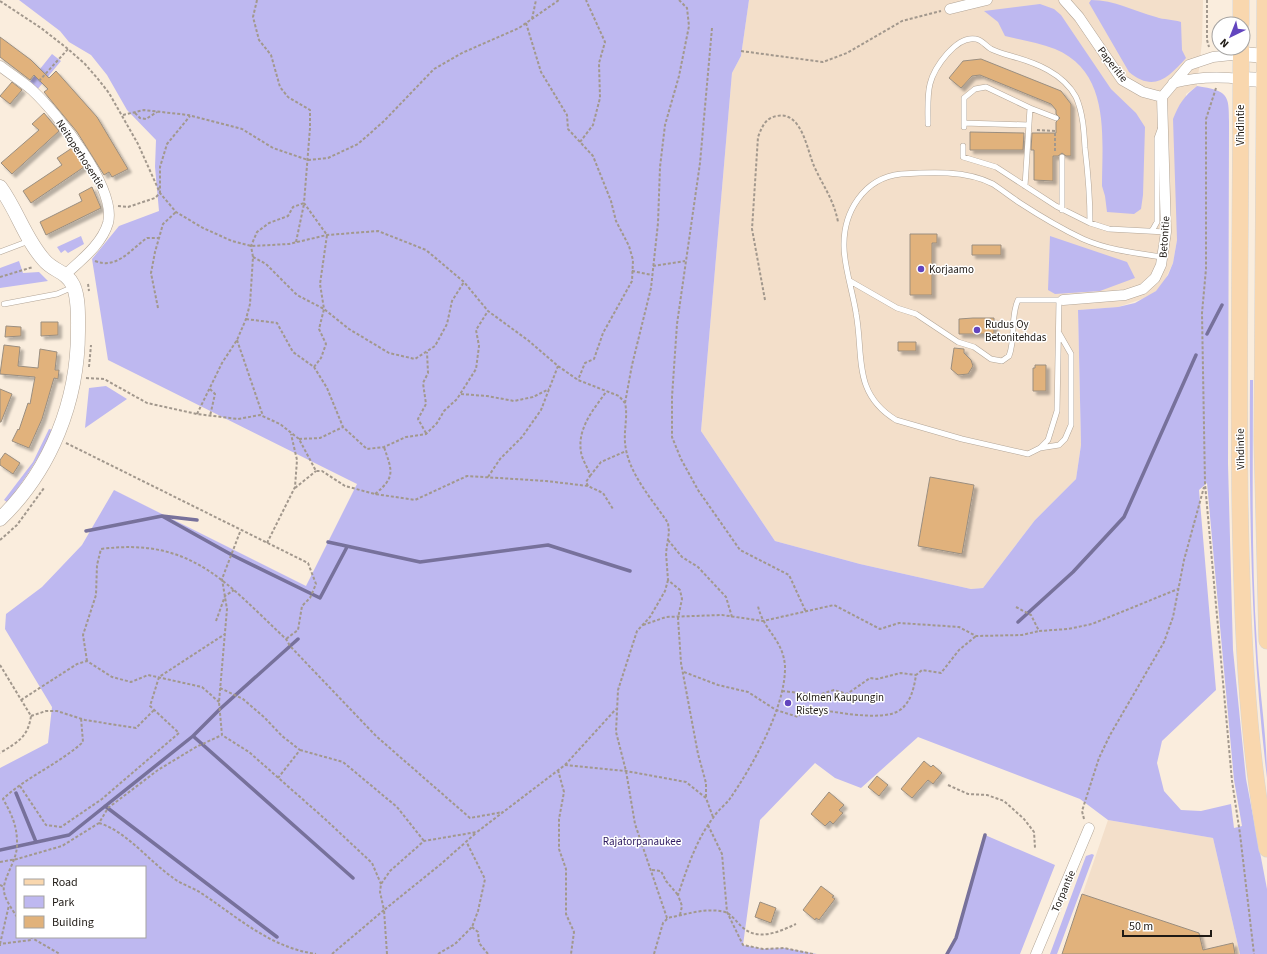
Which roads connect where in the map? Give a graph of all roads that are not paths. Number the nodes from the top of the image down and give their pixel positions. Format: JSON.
{"nodes":[{"id":1,"x":987,"y":0,"type":"edge"},
{"id":2,"x":1065,"y":0,"type":"edge"},
{"id":3,"x":1241,"y":0,"type":"edge"},
{"id":4,"x":1265,"y":0,"type":"edge"},
{"id":5,"x":950,"y":9,"type":"road end"},
{"id":6,"x":1241,"y":16,"type":"edge"},
{"id":7,"x":1251,"y":53,"type":"edge"},
{"id":8,"x":1218,"y":56,"type":"edge"},
{"id":9,"x":1241,"y":56,"type":"edge"},
{"id":10,"x":1266,"y":56,"type":"edge"},
{"id":11,"x":0,"y":66,"type":"edge"},
{"id":12,"x":1240,"y":79,"type":"junction"},
{"id":13,"x":1266,"y":80,"type":"edge"},
{"id":14,"x":1173,"y":83,"type":"junction"},
{"id":15,"x":1162,"y":97,"type":"junction"},
{"id":16,"x":1030,"y":108,"type":"junction"},
{"id":17,"x":1056,"y":118,"type":"dead end"},
{"id":18,"x":1163,"y":123,"type":"junction"},
{"id":19,"x":928,"y":124,"type":"dead end"},
{"id":20,"x":1028,"y":129,"type":"junction"},
{"id":21,"x":963,"y":146,"type":"dead end"},
{"id":22,"x":1062,"y":156,"type":"dead end"},
{"id":23,"x":1025,"y":186,"type":"junction"},
{"id":24,"x":0,"y":187,"type":"edge"},
{"id":25,"x":1062,"y":210,"type":"junction"},
{"id":26,"x":1090,"y":223,"type":"junction"},
{"id":27,"x":1152,"y":231,"type":"junction"},
{"id":28,"x":1166,"y":232,"type":"junction"},
{"id":29,"x":31,"y":240,"type":"junction"},
{"id":30,"x":0,"y":252,"type":"edge"},
{"id":31,"x":1163,"y":257,"type":"junction"},
{"id":32,"x":66,"y":274,"type":"junction"},
{"id":33,"x":850,"y":281,"type":"junction"},
{"id":34,"x":74,"y":287,"type":"junction"},
{"id":35,"x":1061,"y":300,"type":"junction"},
{"id":36,"x":4,"y":304,"type":"dead end"},
{"id":37,"x":1059,"y":332,"type":"junction"},
{"id":38,"x":1040,"y":448,"type":"junction"},
{"id":39,"x":0,"y":519,"type":"edge"},
{"id":40,"x":1267,"y":641,"type":"edge"},
{"id":41,"x":1089,"y":829,"type":"road end"},
{"id":42,"x":1267,"y":849,"type":"edge"},
{"id":43,"x":1036,"y":954,"type":"edge"}],
"edges":[{"from":1,"to":5,"type":"street"},
{"from":2,"to":15,"type":"street","name":"Paperitie"},
{"from":3,"to":6,"type":"main road"},
{"from":4,"to":10,"type":"main road","name":"Vihdintie"},
{"from":7,"to":10,"type":"street"},
{"from":8,"to":14,"type":"street"},
{"from":9,"to":12,"type":"main road","name":"Vihdintie"},
{"from":10,"to":13,"type":"main road","name":"Vihdintie"},
{"from":11,"to":32,"type":"street","name":"Neitoperhosentie"},
{"from":12,"to":13,"type":"street"},
{"from":12,"to":14,"type":"street"},
{"from":12,"to":42,"type":"main road","name":"Vihdintie"},
{"from":13,"to":40,"type":"main road","name":"Vihdintie"},
{"from":14,"to":15,"type":"street"},
{"from":15,"to":18,"type":"street","name":"Betonitie"},
{"from":16,"to":17,"type":"lane"},
{"from":16,"to":20,"type":"lane"},
{"from":16,"to":20,"type":"lane"},
{"from":18,"to":27,"type":"lane"},
{"from":18,"to":28,"type":"street","name":"Betonitie"},
{"from":19,"to":26,"type":"lane"},
{"from":20,"to":23,"type":"lane"},
{"from":21,"to":23,"type":"lane"},
{"from":22,"to":25,"type":"lane"},
{"from":23,"to":25,"type":"lane"},
{"from":24,"to":29,"type":"street"},
{"from":25,"to":26,"type":"lane"},
{"from":26,"to":27,"type":"lane"},
{"from":27,"to":28,"type":"lane"},
{"from":28,"to":31,"type":"street","name":"Betonitie"},
{"from":29,"to":30,"type":"lane"},
{"from":29,"to":32,"type":"street"},
{"from":31,"to":33,"type":"lane"},
{"from":31,"to":35,"type":"street","name":"Betonitie"},
{"from":32,"to":34,"type":"street"},
{"from":33,"to":35,"type":"lane"},
{"from":33,"to":38,"type":"lane"},
{"from":34,"to":36,"type":"lane"},
{"from":34,"to":39,"type":"street"},
{"from":35,"to":37,"type":"lane"},
{"from":37,"to":38,"type":"lane"},
{"from":37,"to":38,"type":"lane"},
{"from":41,"to":43,"type":"street","name":"Torpantie"}]}
